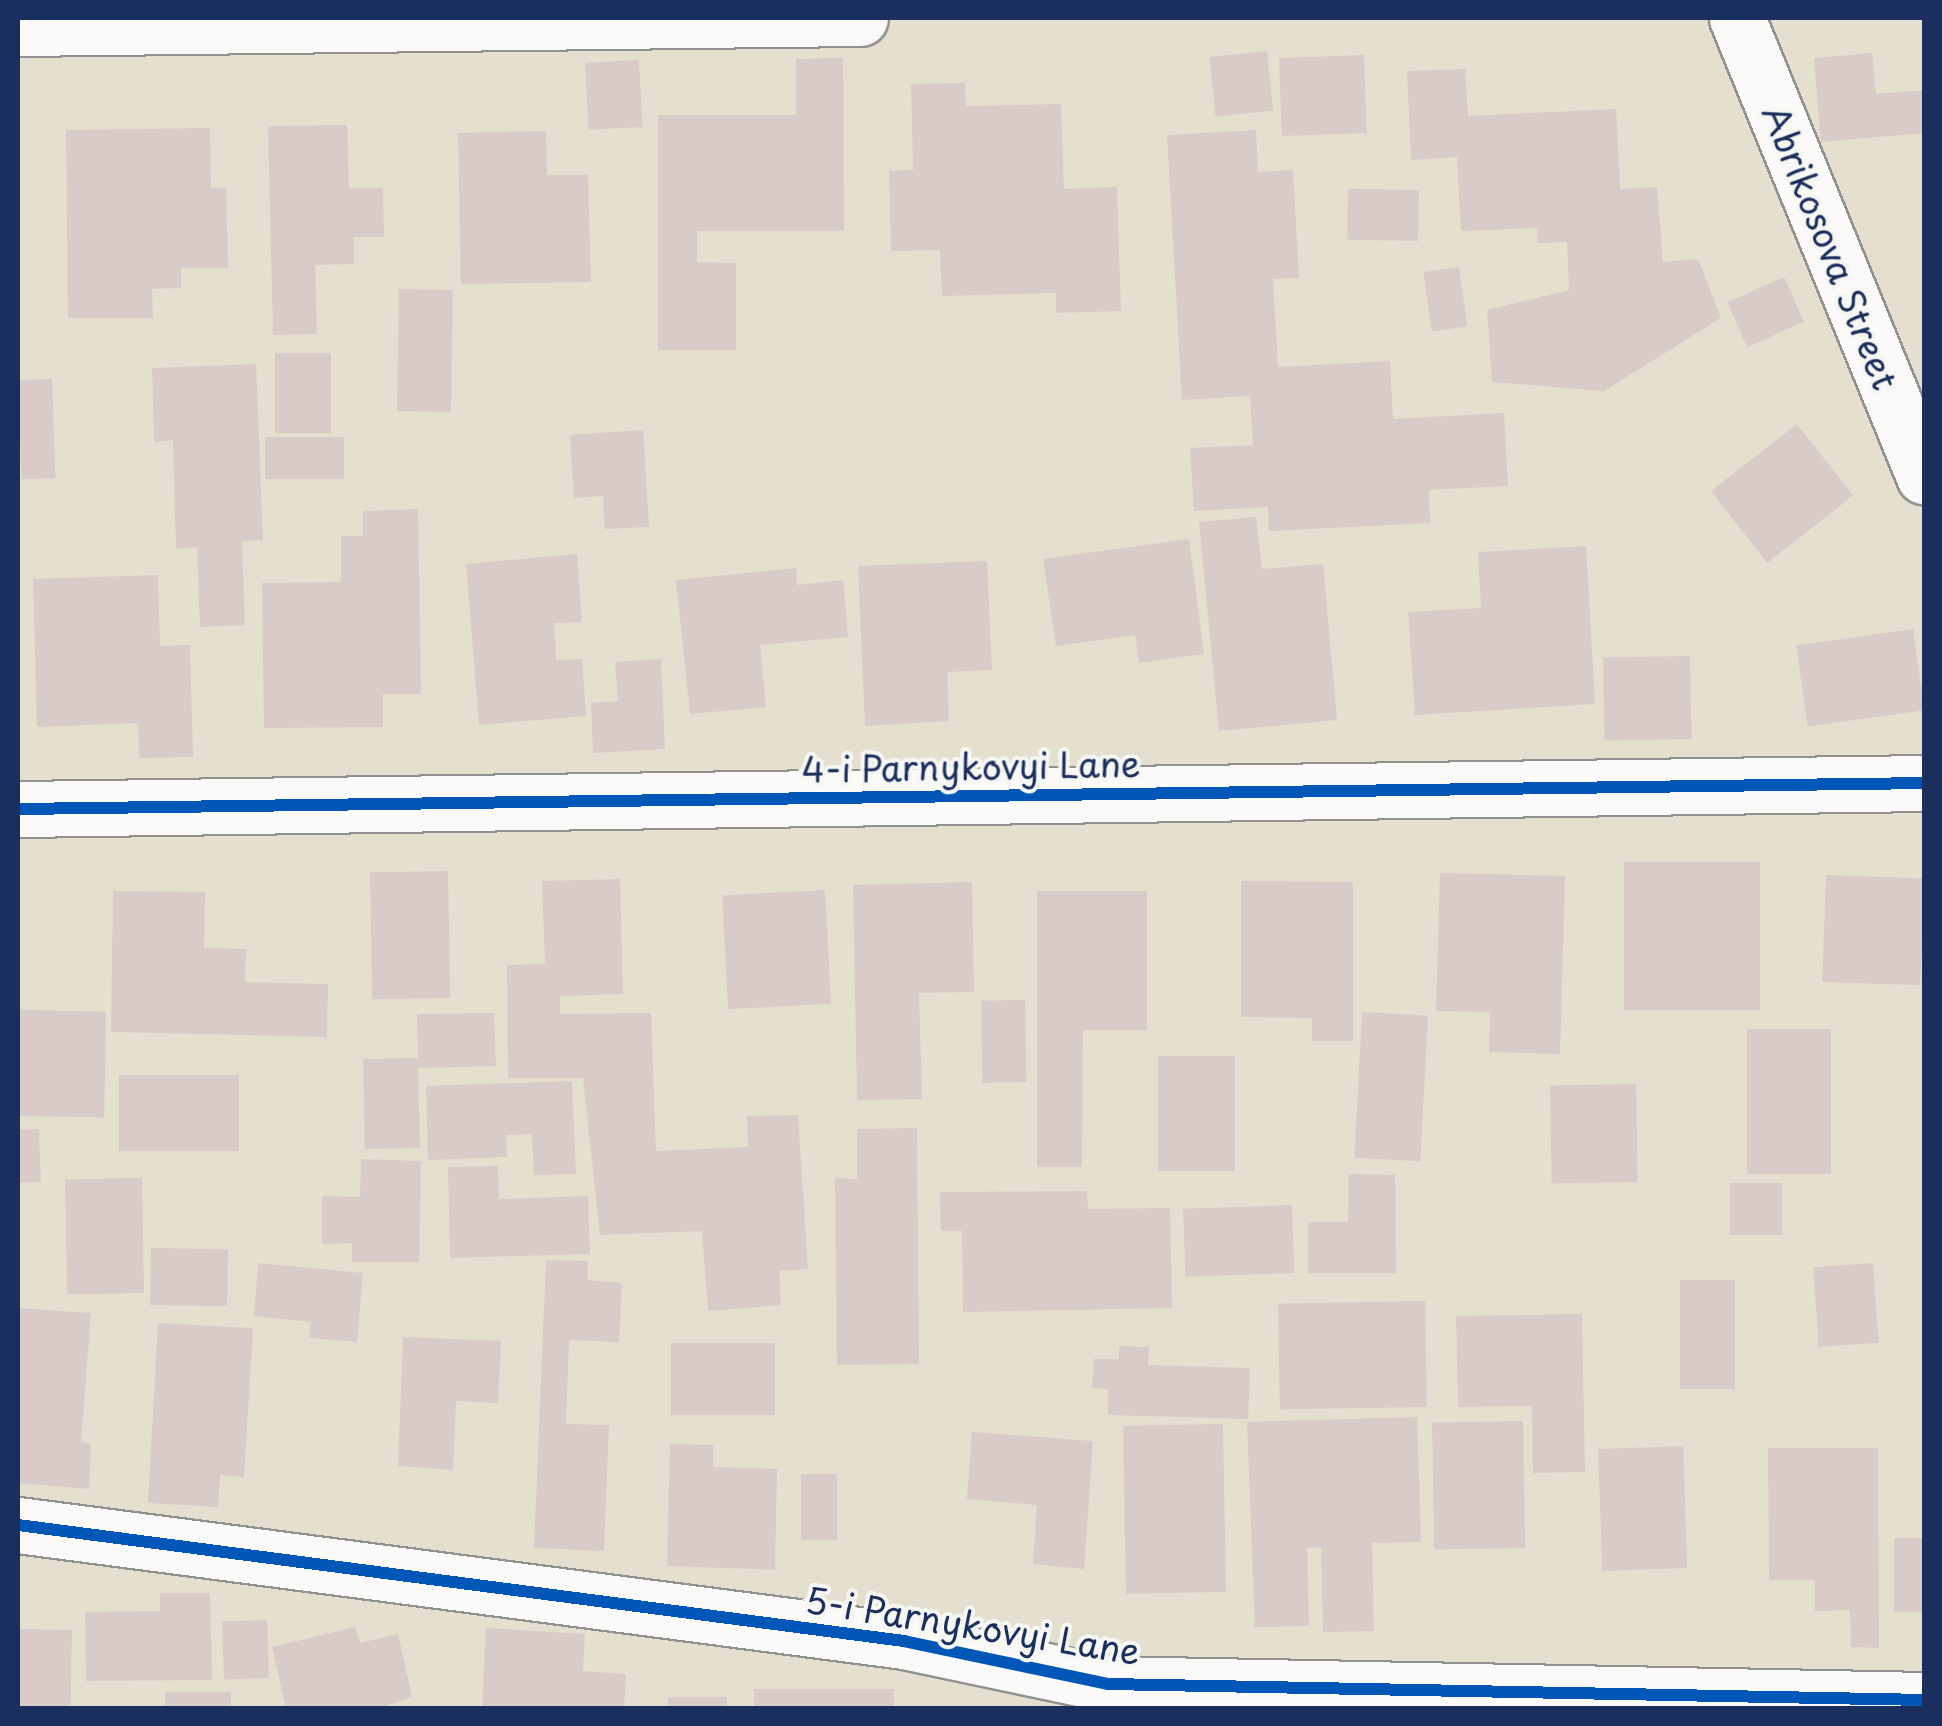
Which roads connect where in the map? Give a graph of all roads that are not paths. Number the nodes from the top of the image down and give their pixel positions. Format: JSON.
{"nodes":[{"id":1,"x":860,"y":18,"type":"edge"},
{"id":2,"x":1738,"y":18,"type":"edge"},
{"id":3,"x":18,"y":28,"type":"edge"},
{"id":4,"x":1924,"y":476,"type":"edge"},
{"id":5,"x":1924,"y":783,"type":"edge"},
{"id":6,"x":18,"y":810,"type":"edge"},
{"id":7,"x":18,"y":1525,"type":"edge"},
{"id":8,"x":1924,"y":1700,"type":"edge"}],
"edges":[{"from":1,"to":3,"type":"street"},
{"from":2,"to":4,"type":"street","name":"Abrikosova Street"},
{"from":5,"to":6,"type":"street","name":"4-i Parnykovyi Lane"},
{"from":7,"to":8,"type":"street","name":"5-i Parnykovyi Lane"}]}
